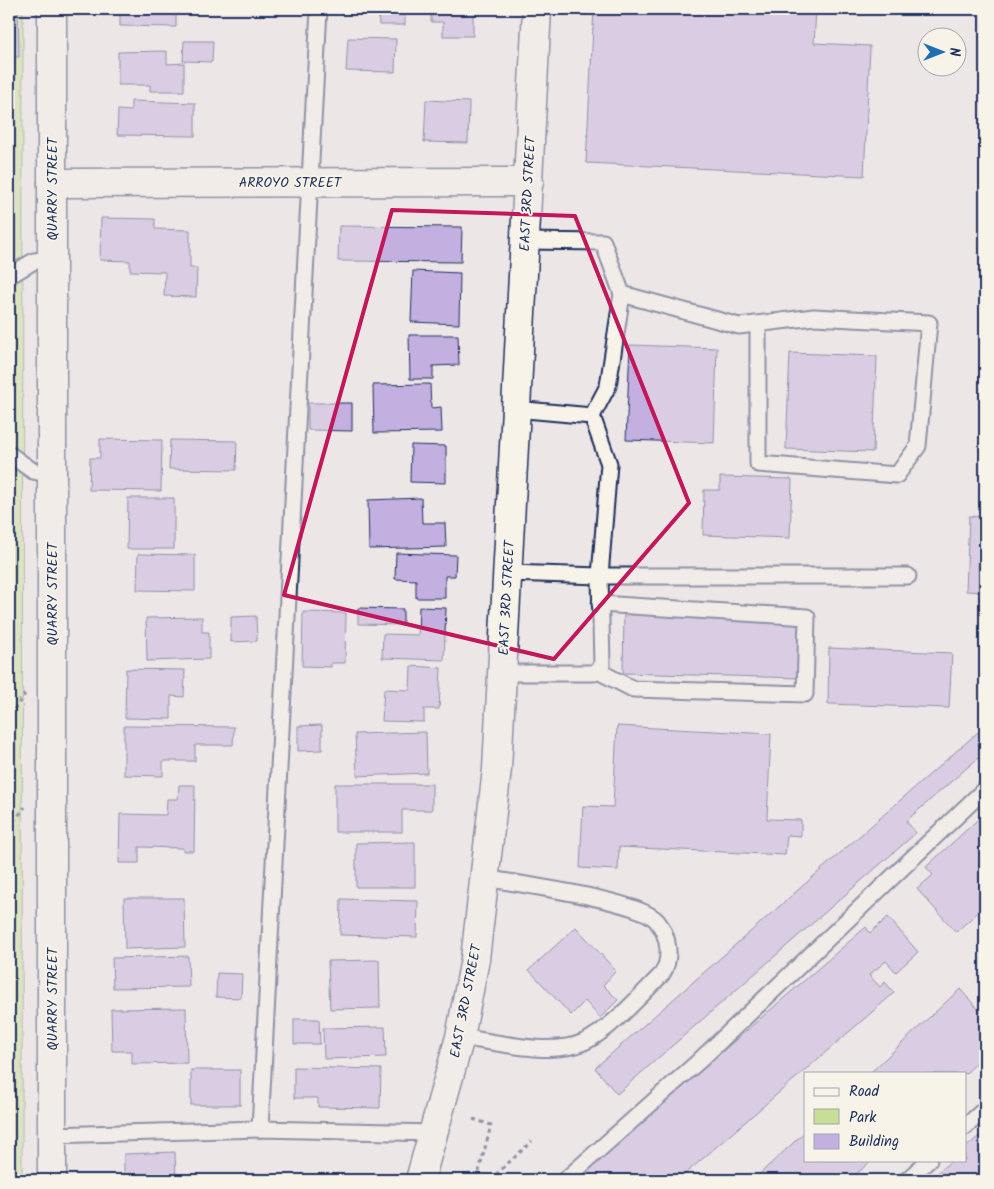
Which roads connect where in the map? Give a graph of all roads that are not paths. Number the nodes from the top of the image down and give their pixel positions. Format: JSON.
{"nodes":[{"id":1,"x":52,"y":9,"type":"edge"},
{"id":2,"x":319,"y":9,"type":"edge"},
{"id":3,"x":537,"y":9,"type":"edge"},
{"id":4,"x":311,"y":182,"type":"junction"},
{"id":5,"x":529,"y":182,"type":"junction"},
{"id":6,"x":52,"y":183,"type":"junction"},
{"id":7,"x":525,"y":241,"type":"junction"},
{"id":8,"x":52,"y":259,"type":"junction"},
{"id":9,"x":9,"y":276,"type":"edge"},
{"id":10,"x":622,"y":294,"type":"junction"},
{"id":11,"x":758,"y":324,"type":"junction"},
{"id":12,"x":515,"y":409,"type":"junction"},
{"id":13,"x":592,"y":416,"type":"junction"},
{"id":14,"x":9,"y":454,"type":"edge"},
{"id":15,"x":52,"y":475,"type":"junction"},
{"id":16,"x":508,"y":573,"type":"junction"},
{"id":17,"x":600,"y":576,"type":"junction"},
{"id":18,"x":908,"y":576,"type":"dead end"},
{"id":19,"x":600,"y":604,"type":"junction"},
{"id":20,"x":598,"y":671,"type":"junction"},
{"id":21,"x":502,"y":673,"type":"junction"},
{"id":22,"x":985,"y":789,"type":"edge"},
{"id":23,"x":485,"y":878,"type":"junction"},
{"id":24,"x":460,"y":1037,"type":"junction"},
{"id":25,"x":985,"y":1109,"type":"edge"},
{"id":26,"x":966,"y":1127,"type":"edge"},
{"id":27,"x":260,"y":1129,"type":"junction"},
{"id":28,"x":435,"y":1133,"type":"junction"},
{"id":29,"x":52,"y":1135,"type":"junction"},
{"id":30,"x":927,"y":1162,"type":"edge"},
{"id":31,"x":52,"y":1180,"type":"edge"},
{"id":32,"x":420,"y":1180,"type":"edge"},
{"id":33,"x":566,"y":1180,"type":"edge"},
{"id":34,"x":907,"y":1180,"type":"edge"}],
"edges":[{"from":1,"to":6,"type":"street","name":"QUARRY STREET"},
{"from":2,"to":4,"type":"lane"},
{"from":3,"to":5,"type":"street","name":"EAST 3RD STREET"},
{"from":4,"to":5,"type":"street","name":"ARROYO STREET"},
{"from":4,"to":6,"type":"street","name":"ARROYO STREET"},
{"from":4,"to":27,"type":"lane"},
{"from":5,"to":7,"type":"street","name":"EAST 3RD STREET"},
{"from":6,"to":8,"type":"street","name":"QUARRY STREET"},
{"from":7,"to":10,"type":"lane"},
{"from":7,"to":12,"type":"street","name":"EAST 3RD STREET"},
{"from":8,"to":9,"type":"lane"},
{"from":8,"to":15,"type":"street","name":"QUARRY STREET"},
{"from":10,"to":11,"type":"lane"},
{"from":10,"to":13,"type":"lane"},
{"from":11,"to":11,"type":"lane"},
{"from":12,"to":13,"type":"lane"},
{"from":12,"to":16,"type":"street","name":"EAST 3RD STREET"},
{"from":13,"to":17,"type":"lane"},
{"from":14,"to":15,"type":"lane"},
{"from":15,"to":29,"type":"street","name":"QUARRY STREET"},
{"from":16,"to":17,"type":"lane"},
{"from":16,"to":21,"type":"street","name":"EAST 3RD STREET"},
{"from":17,"to":18,"type":"lane"},
{"from":17,"to":19,"type":"lane"},
{"from":19,"to":20,"type":"lane"},
{"from":19,"to":20,"type":"lane"},
{"from":20,"to":21,"type":"lane"},
{"from":21,"to":23,"type":"street","name":"EAST 3RD STREET"},
{"from":22,"to":33,"type":"lane"},
{"from":23,"to":24,"type":"street","name":"EAST 3RD STREET"},
{"from":23,"to":24,"type":"lane"},
{"from":24,"to":28,"type":"street","name":"EAST 3RD STREET"},
{"from":25,"to":26,"type":"lane"},
{"from":27,"to":28,"type":"lane"},
{"from":27,"to":29,"type":"lane"},
{"from":28,"to":32,"type":"street","name":"EAST 3RD STREET"},
{"from":29,"to":31,"type":"street","name":"QUARRY STREET"},
{"from":30,"to":34,"type":"lane"}]}
